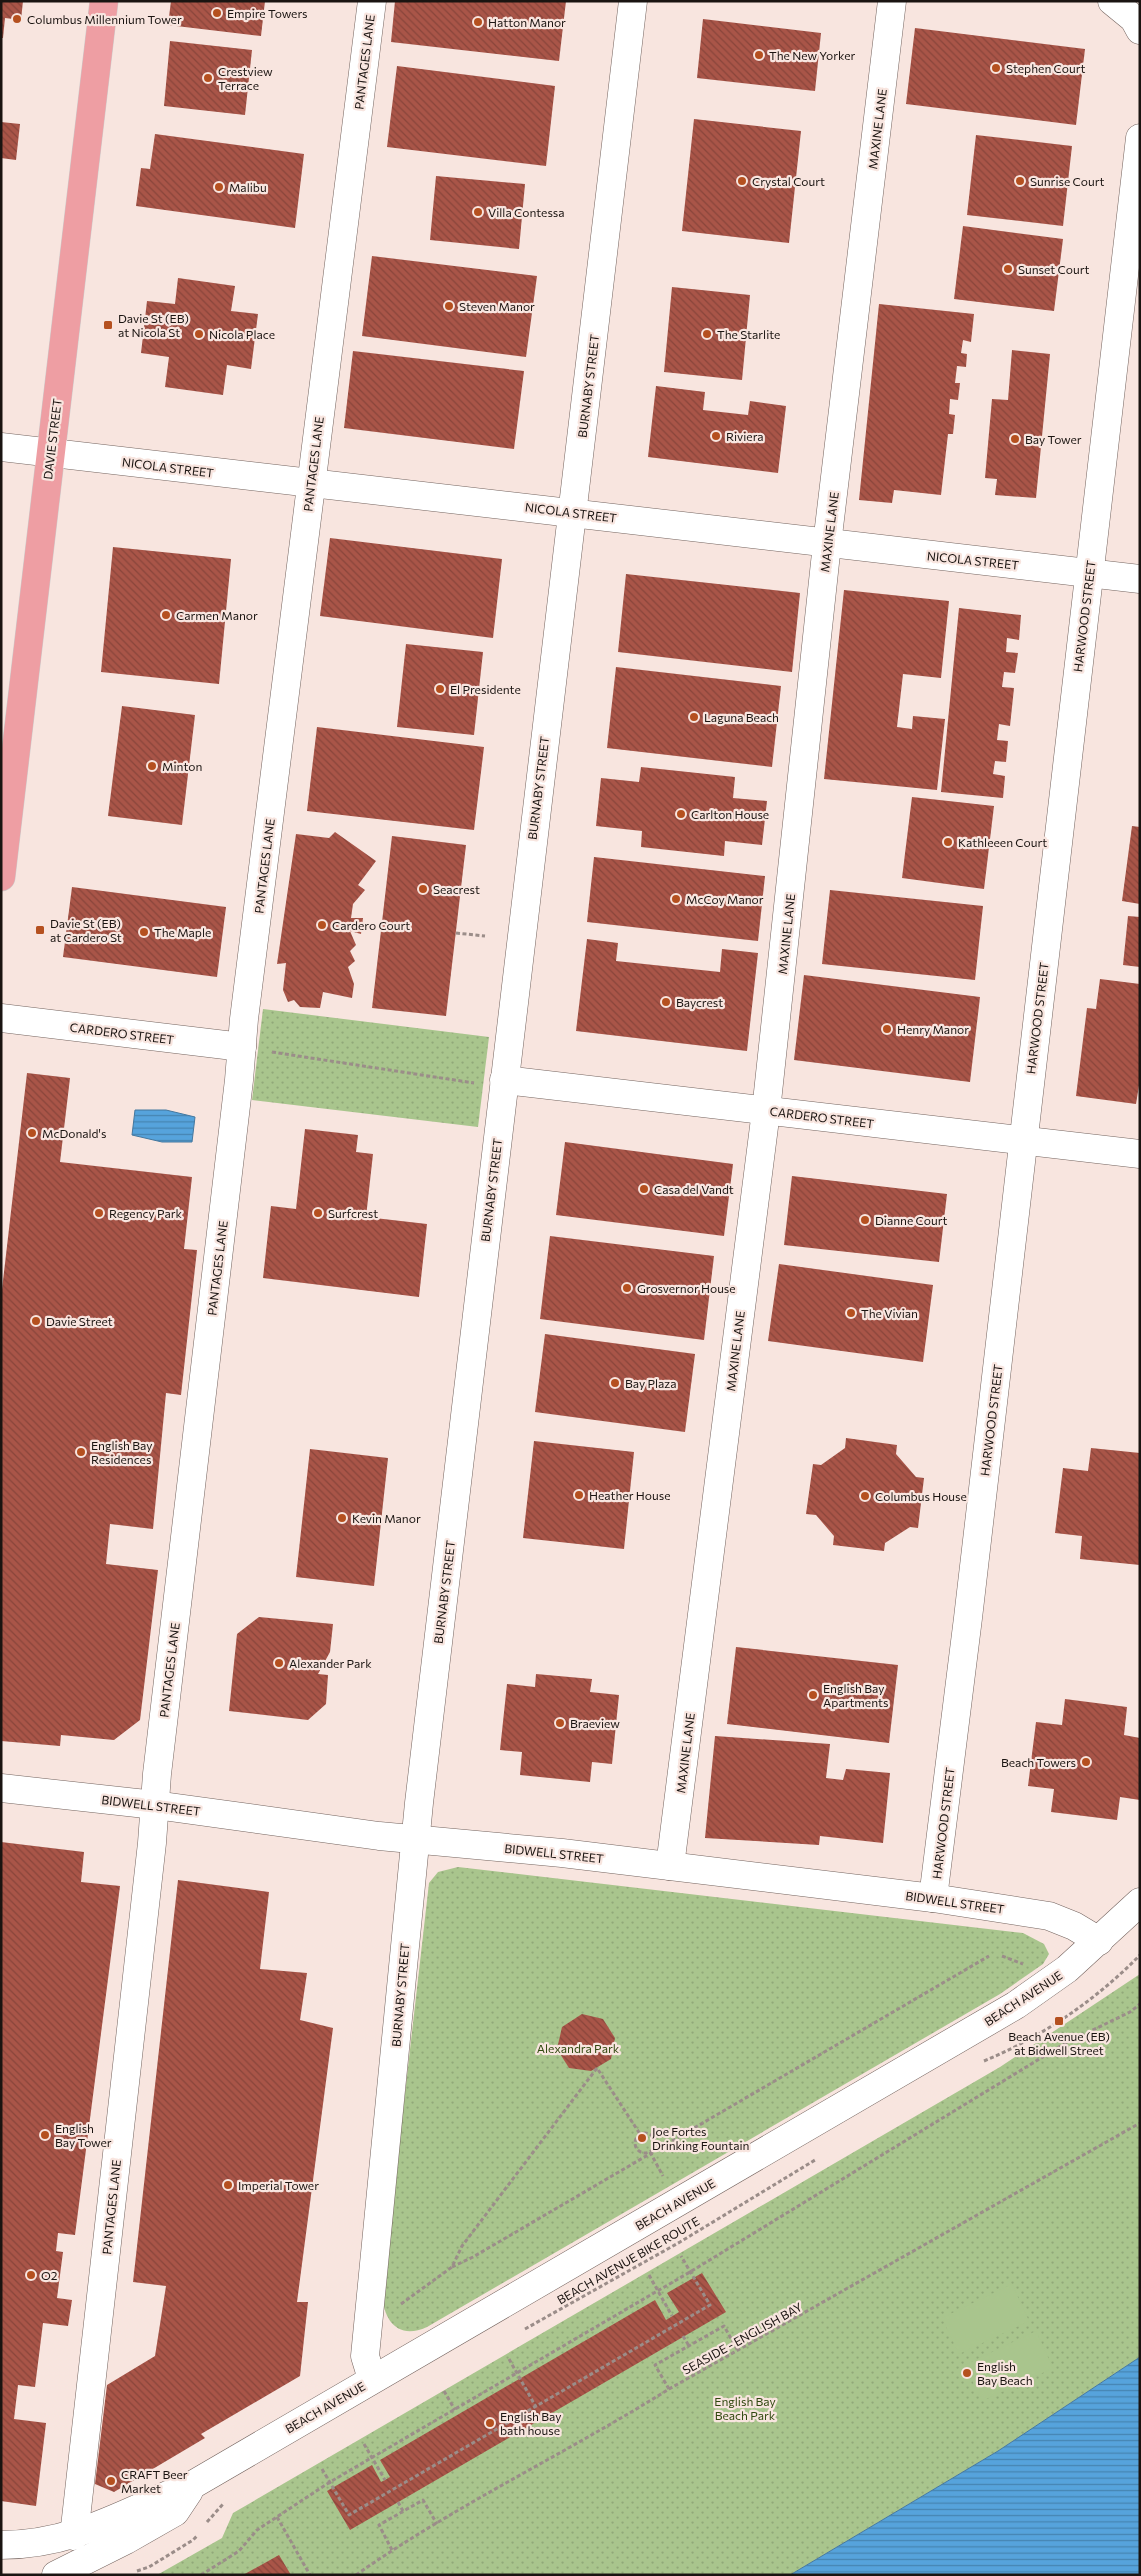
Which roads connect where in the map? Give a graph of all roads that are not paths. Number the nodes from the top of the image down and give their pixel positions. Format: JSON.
{"nodes":[{"id":1,"x":104,"y":1,"type":"edge"},
{"id":2,"x":372,"y":1,"type":"edge"},
{"id":3,"x":633,"y":1,"type":"edge"},
{"id":4,"x":892,"y":1,"type":"edge"},
{"id":5,"x":1112,"y":1,"type":"edge"},
{"id":6,"x":1137,"y":25,"type":"edge"},
{"id":7,"x":1140,"y":138,"type":"edge"},
{"id":8,"x":1,"y":448,"type":"edge"},
{"id":9,"x":51,"y":453,"type":"junction"},
{"id":10,"x":310,"y":483,"type":"junction"},
{"id":11,"x":573,"y":512,"type":"junction"},
{"id":12,"x":827,"y":544,"type":"junction"},
{"id":13,"x":1088,"y":574,"type":"junction"},
{"id":14,"x":1140,"y":579,"type":"edge"},
{"id":15,"x":1,"y":877,"type":"edge"},
{"id":16,"x":1,"y":1018,"type":"edge"},
{"id":17,"x":242,"y":1047,"type":"junction"},
{"id":18,"x":504,"y":1080,"type":"junction"},
{"id":19,"x":766,"y":1111,"type":"junction"},
{"id":20,"x":1023,"y":1140,"type":"junction"},
{"id":21,"x":1140,"y":1154,"type":"edge"},
{"id":22,"x":1,"y":1788,"type":"edge"},
{"id":23,"x":155,"y":1805,"type":"junction"},
{"id":24,"x":415,"y":1840,"type":"junction"},
{"id":25,"x":670,"y":1866,"type":"junction"},
{"id":26,"x":934,"y":1898,"type":"junction"},
{"id":27,"x":1140,"y":1902,"type":"edge"},
{"id":28,"x":1100,"y":1941,"type":"junction"},
{"id":29,"x":372,"y":2379,"type":"junction"},
{"id":30,"x":194,"y":2484,"type":"junction"},
{"id":31,"x":74,"y":2536,"type":"junction"},
{"id":32,"x":1,"y":2546,"type":"edge"},
{"id":33,"x":58,"y":2574,"type":"edge"}],
"edges":[{"from":1,"to":9,"type":"main road","name":"DAVIE STREET"},
{"from":2,"to":10,"type":"street","name":"PANTAGES LANE"},
{"from":3,"to":11,"type":"street","name":"BURNABY STREET"},
{"from":4,"to":12,"type":"street","name":"MAXINE LANE"},
{"from":5,"to":6,"type":"street"},
{"from":7,"to":13,"type":"street","name":"HARWOOD STREET"},
{"from":8,"to":9,"type":"street","name":"NICOLA STREET"},
{"from":9,"to":10,"type":"street","name":"NICOLA STREET"},
{"from":9,"to":15,"type":"main road","name":"DAVIE STREET"},
{"from":10,"to":11,"type":"street","name":"NICOLA STREET"},
{"from":10,"to":17,"type":"street","name":"PANTAGES LANE"},
{"from":11,"to":12,"type":"street","name":"NICOLA STREET"},
{"from":11,"to":18,"type":"street","name":"BURNABY STREET"},
{"from":12,"to":13,"type":"street","name":"NICOLA STREET"},
{"from":12,"to":19,"type":"street","name":"MAXINE LANE"},
{"from":13,"to":14,"type":"street","name":"NICOLA STREET"},
{"from":13,"to":20,"type":"street","name":"HARWOOD STREET"},
{"from":16,"to":17,"type":"street","name":"CARDERO STREET"},
{"from":17,"to":23,"type":"street","name":"PANTAGES LANE"},
{"from":18,"to":19,"type":"street","name":"CARDERO STREET"},
{"from":18,"to":24,"type":"street","name":"BURNABY STREET"},
{"from":19,"to":20,"type":"street","name":"CARDERO STREET"},
{"from":19,"to":25,"type":"street","name":"MAXINE LANE"},
{"from":20,"to":21,"type":"street","name":"CARDERO STREET"},
{"from":20,"to":26,"type":"street","name":"HARWOOD STREET"},
{"from":22,"to":23,"type":"street","name":"BIDWELL STREET"},
{"from":23,"to":24,"type":"street","name":"BIDWELL STREET"},
{"from":23,"to":31,"type":"street","name":"PANTAGES LANE"},
{"from":24,"to":25,"type":"street","name":"BIDWELL STREET"},
{"from":24,"to":29,"type":"street","name":"BURNABY STREET"},
{"from":25,"to":26,"type":"street","name":"BIDWELL STREET"},
{"from":26,"to":28,"type":"street","name":"BIDWELL STREET"},
{"from":27,"to":28,"type":"street","name":"BEACH AVENUE"},
{"from":28,"to":29,"type":"street","name":"BEACH AVENUE"},
{"from":29,"to":30,"type":"street","name":"BEACH AVENUE"},
{"from":30,"to":31,"type":"street","name":"BEACH AVENUE"},
{"from":30,"to":33,"type":"street","name":"BEACH AVENUE"},
{"from":31,"to":32,"type":"street","name":"BEACH AVENUE"}]}
